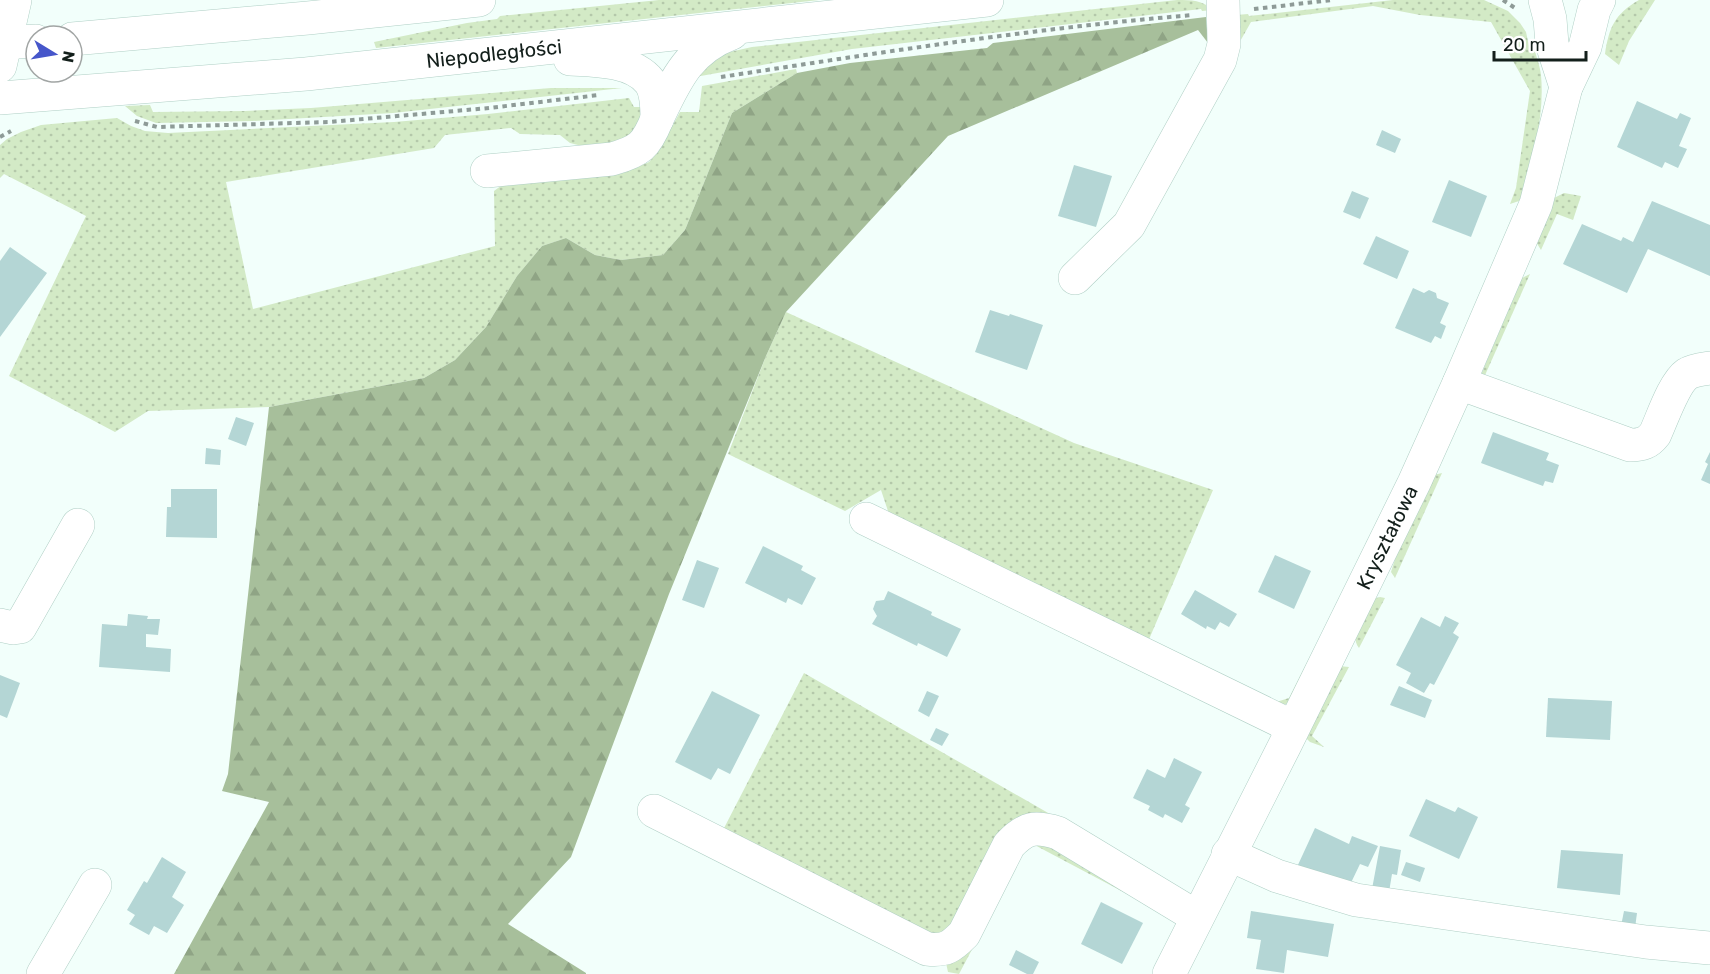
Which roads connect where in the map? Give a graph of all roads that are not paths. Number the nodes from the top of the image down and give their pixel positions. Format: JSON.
{"nodes":[{"id":1,"x":15,"y":0,"type":"edge"},
{"id":2,"x":479,"y":0,"type":"edge"},
{"id":3,"x":987,"y":0,"type":"edge"},
{"id":4,"x":1223,"y":0,"type":"edge"},
{"id":5,"x":1545,"y":0,"type":"edge"},
{"id":6,"x":1599,"y":0,"type":"edge"},
{"id":7,"x":759,"y":25,"type":"junction"},
{"id":8,"x":84,"y":38,"type":"edge"},
{"id":9,"x":10,"y":48,"type":"edge"},
{"id":10,"x":481,"y":55,"type":"junction"},
{"id":11,"x":1566,"y":87,"type":"junction"},
{"id":12,"x":0,"y":98,"type":"edge"},
{"id":13,"x":657,"y":119,"type":"junction"},
{"id":14,"x":487,"y":171,"type":"dead end"},
{"id":15,"x":1075,"y":278,"type":"dead end"},
{"id":16,"x":1710,"y":368,"type":"edge"},
{"id":17,"x":1459,"y":383,"type":"junction"},
{"id":18,"x":866,"y":519,"type":"dead end"},
{"id":19,"x":78,"y":525,"type":"dead end"},
{"id":20,"x":0,"y":625,"type":"edge"},
{"id":21,"x":1293,"y":727,"type":"junction"},
{"id":22,"x":654,"y":811,"type":"dead end"},
{"id":23,"x":1228,"y":854,"type":"junction"},
{"id":24,"x":95,"y":885,"type":"dead end"},
{"id":25,"x":1197,"y":917,"type":"junction"},
{"id":26,"x":1710,"y":948,"type":"edge"},
{"id":27,"x":1173,"y":973,"type":"edge"},
{"id":28,"x":43,"y":974,"type":"edge"}],
"edges":[{"from":1,"to":9,"type":"street"},
{"from":2,"to":8,"type":"street"},
{"from":3,"to":7,"type":"street","name":"Niepodległości"},
{"from":4,"to":15,"type":"street"},
{"from":5,"to":11,"type":"street"},
{"from":6,"to":11,"type":"street","name":"Kryształowa"},
{"from":7,"to":10,"type":"street","name":"Niepodległości"},
{"from":7,"to":13,"type":"street"},
{"from":10,"to":12,"type":"street","name":"Niepodległości"},
{"from":10,"to":13,"type":"street"},
{"from":11,"to":17,"type":"street","name":"Kryształowa"},
{"from":13,"to":14,"type":"street"},
{"from":16,"to":17,"type":"street"},
{"from":17,"to":21,"type":"street","name":"Kryształowa"},
{"from":18,"to":21,"type":"street"},
{"from":19,"to":20,"type":"street"},
{"from":21,"to":23,"type":"street","name":"Kryształowa"},
{"from":22,"to":25,"type":"street"},
{"from":23,"to":25,"type":"street","name":"Kryształowa"},
{"from":23,"to":26,"type":"street"},
{"from":24,"to":28,"type":"street"},
{"from":25,"to":27,"type":"street","name":"Kryształowa"}]}
